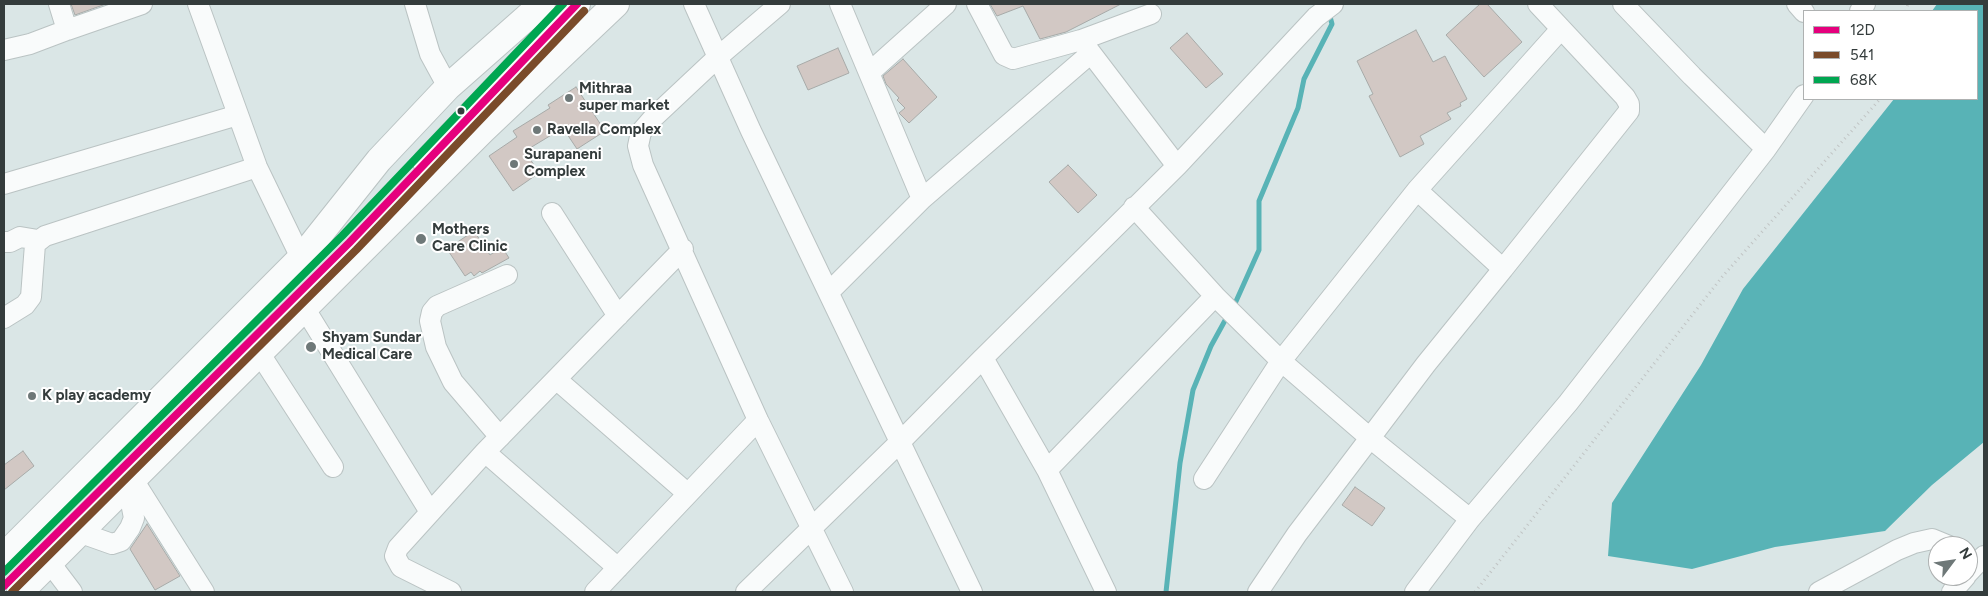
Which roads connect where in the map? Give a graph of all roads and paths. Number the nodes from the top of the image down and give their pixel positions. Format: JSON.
{"nodes":[{"id":1,"x":59,"y":4,"type":"edge"},
{"id":2,"x":142,"y":4,"type":"edge"},
{"id":3,"x":198,"y":4,"type":"edge"},
{"id":4,"x":415,"y":4,"type":"edge"},
{"id":5,"x":542,"y":4,"type":"edge"},
{"id":6,"x":577,"y":4,"type":"edge"},
{"id":7,"x":616,"y":4,"type":"edge"},
{"id":8,"x":694,"y":4,"type":"edge"},
{"id":9,"x":780,"y":4,"type":"edge"},
{"id":10,"x":840,"y":4,"type":"edge"},
{"id":11,"x":946,"y":4,"type":"edge"},
{"id":12,"x":976,"y":4,"type":"edge"},
{"id":13,"x":1538,"y":4,"type":"edge"},
{"id":14,"x":1623,"y":4,"type":"edge"},
{"id":15,"x":1326,"y":9,"type":"edge"},
{"id":16,"x":1151,"y":14,"type":"dead end"},
{"id":17,"x":1561,"y":29,"type":"junction"},
{"id":18,"x":67,"y":30,"type":"junction"},
{"id":19,"x":1085,"y":47,"type":"junction"},
{"id":20,"x":4,"y":50,"type":"edge"},
{"id":21,"x":719,"y":56,"type":"junction"},
{"id":22,"x":869,"y":73,"type":"junction"},
{"id":23,"x":448,"y":88,"type":"junction"},
{"id":24,"x":1803,"y":96,"type":"edge"},
{"id":25,"x":1879,"y":100,"type":"edge"},
{"id":26,"x":238,"y":116,"type":"junction"},
{"id":27,"x":1766,"y":149,"type":"junction"},
{"id":28,"x":1177,"y":166,"type":"junction"},
{"id":29,"x":257,"y":167,"type":"junction"},
{"id":30,"x":4,"y":184,"type":"edge"},
{"id":31,"x":1417,"y":190,"type":"junction"},
{"id":32,"x":922,"y":199,"type":"junction"},
{"id":33,"x":1134,"y":207,"type":"junction"},
{"id":34,"x":552,"y":213,"type":"dead end"},
{"id":35,"x":38,"y":240,"type":"junction"},
{"id":36,"x":4,"y":242,"type":"edge"},
{"id":37,"x":682,"y":249,"type":"junction"},
{"id":38,"x":301,"y":258,"type":"junction"},
{"id":39,"x":1503,"y":269,"type":"junction"},
{"id":40,"x":507,"y":275,"type":"dead end"},
{"id":41,"x":829,"y":292,"type":"junction"},
{"id":42,"x":1219,"y":300,"type":"junction"},
{"id":43,"x":305,"y":309,"type":"junction"},
{"id":44,"x":618,"y":316,"type":"junction"},
{"id":45,"x":4,"y":318,"type":"edge"},
{"id":46,"x":260,"y":354,"type":"junction"},
{"id":47,"x":983,"y":358,"type":"junction"},
{"id":48,"x":1281,"y":361,"type":"junction"},
{"id":49,"x":556,"y":379,"type":"junction"},
{"id":50,"x":758,"y":420,"type":"junction"},
{"id":51,"x":500,"y":437,"type":"junction"},
{"id":52,"x":1370,"y":438,"type":"junction"},
{"id":53,"x":900,"y":442,"type":"junction"},
{"id":54,"x":485,"y":452,"type":"junction"},
{"id":55,"x":333,"y":467,"type":"dead end"},
{"id":56,"x":1047,"y":470,"type":"junction"},
{"id":57,"x":1204,"y":479,"type":"dead end"},
{"id":58,"x":131,"y":484,"type":"junction"},
{"id":59,"x":687,"y":493,"type":"junction"},
{"id":60,"x":430,"y":512,"type":"junction"},
{"id":61,"x":1470,"y":519,"type":"junction"},
{"id":62,"x":810,"y":529,"type":"junction"},
{"id":63,"x":1928,"y":541,"type":"edge"},
{"id":64,"x":4,"y":554,"type":"edge"},
{"id":65,"x":50,"y":563,"type":"junction"},
{"id":66,"x":618,"y":568,"type":"junction"},
{"id":67,"x":4,"y":586,"type":"edge"},
{"id":68,"x":20,"y":592,"type":"edge"},
{"id":69,"x":72,"y":592,"type":"edge"},
{"id":70,"x":204,"y":592,"type":"edge"},
{"id":71,"x":451,"y":592,"type":"edge"},
{"id":72,"x":595,"y":592,"type":"edge"},
{"id":73,"x":746,"y":592,"type":"edge"},
{"id":74,"x":842,"y":592,"type":"edge"},
{"id":75,"x":972,"y":592,"type":"edge"},
{"id":76,"x":1106,"y":592,"type":"edge"},
{"id":77,"x":1258,"y":592,"type":"edge"},
{"id":78,"x":1415,"y":592,"type":"edge"},
{"id":79,"x":1475,"y":592,"type":"edge"},
{"id":80,"x":1819,"y":592,"type":"edge"}],
"edges":[{"from":1,"to":18,"type":"street"},
{"from":2,"to":18,"type":"street"},
{"from":3,"to":26,"type":"street"},
{"from":4,"to":23,"type":"street"},
{"from":5,"to":23,"type":"main road"},
{"from":6,"to":67,"type":"main road"},
{"from":7,"to":43,"type":"main road"},
{"from":8,"to":21,"type":"street"},
{"from":9,"to":21,"type":"street"},
{"from":10,"to":22,"type":"street"},
{"from":11,"to":22,"type":"street"},
{"from":12,"to":19,"type":"street"},
{"from":13,"to":17,"type":"street"},
{"from":14,"to":27,"type":"street"},
{"from":15,"to":28,"type":"street"},
{"from":16,"to":19,"type":"street"},
{"from":17,"to":31,"type":"street"},
{"from":17,"to":39,"type":"street"},
{"from":18,"to":20,"type":"street"},
{"from":19,"to":28,"type":"street"},
{"from":19,"to":32,"type":"street"},
{"from":21,"to":37,"type":"street"},
{"from":21,"to":41,"type":"street"},
{"from":22,"to":32,"type":"street"},
{"from":23,"to":38,"type":"main road"},
{"from":24,"to":27,"type":"street"},
{"from":25,"to":79,"type":"path"},
{"from":26,"to":29,"type":"street"},
{"from":26,"to":30,"type":"street"},
{"from":27,"to":61,"type":"street"},
{"from":28,"to":33,"type":"street"},
{"from":29,"to":35,"type":"street"},
{"from":29,"to":38,"type":"street"},
{"from":31,"to":39,"type":"street"},
{"from":31,"to":48,"type":"street"},
{"from":32,"to":41,"type":"street"},
{"from":33,"to":42,"type":"street"},
{"from":33,"to":47,"type":"street"},
{"from":34,"to":44,"type":"street"},
{"from":35,"to":36,"type":"street"},
{"from":35,"to":45,"type":"street"},
{"from":37,"to":44,"type":"street"},
{"from":37,"to":50,"type":"street"},
{"from":38,"to":64,"type":"main road"},
{"from":39,"to":52,"type":"street"},
{"from":40,"to":51,"type":"street"},
{"from":41,"to":53,"type":"street"},
{"from":42,"to":48,"type":"street"},
{"from":42,"to":56,"type":"street"},
{"from":43,"to":46,"type":"main road"},
{"from":43,"to":60,"type":"street"},
{"from":44,"to":49,"type":"street"},
{"from":46,"to":55,"type":"street"},
{"from":46,"to":58,"type":"main road"},
{"from":47,"to":53,"type":"street"},
{"from":47,"to":56,"type":"street"},
{"from":48,"to":52,"type":"street"},
{"from":48,"to":57,"type":"street"},
{"from":49,"to":51,"type":"street"},
{"from":49,"to":59,"type":"street"},
{"from":50,"to":59,"type":"street"},
{"from":50,"to":62,"type":"street"},
{"from":51,"to":54,"type":"street"},
{"from":52,"to":61,"type":"street"},
{"from":52,"to":77,"type":"street"},
{"from":53,"to":62,"type":"street"},
{"from":53,"to":75,"type":"street"},
{"from":54,"to":60,"type":"street"},
{"from":54,"to":66,"type":"street"},
{"from":56,"to":76,"type":"street"},
{"from":58,"to":65,"type":"main road"},
{"from":58,"to":70,"type":"street"},
{"from":59,"to":66,"type":"street"},
{"from":60,"to":71,"type":"street"},
{"from":61,"to":78,"type":"street"},
{"from":62,"to":73,"type":"street"},
{"from":62,"to":74,"type":"street"},
{"from":63,"to":80,"type":"street"},
{"from":65,"to":68,"type":"main road"},
{"from":65,"to":69,"type":"street"},
{"from":66,"to":72,"type":"street"}]}
